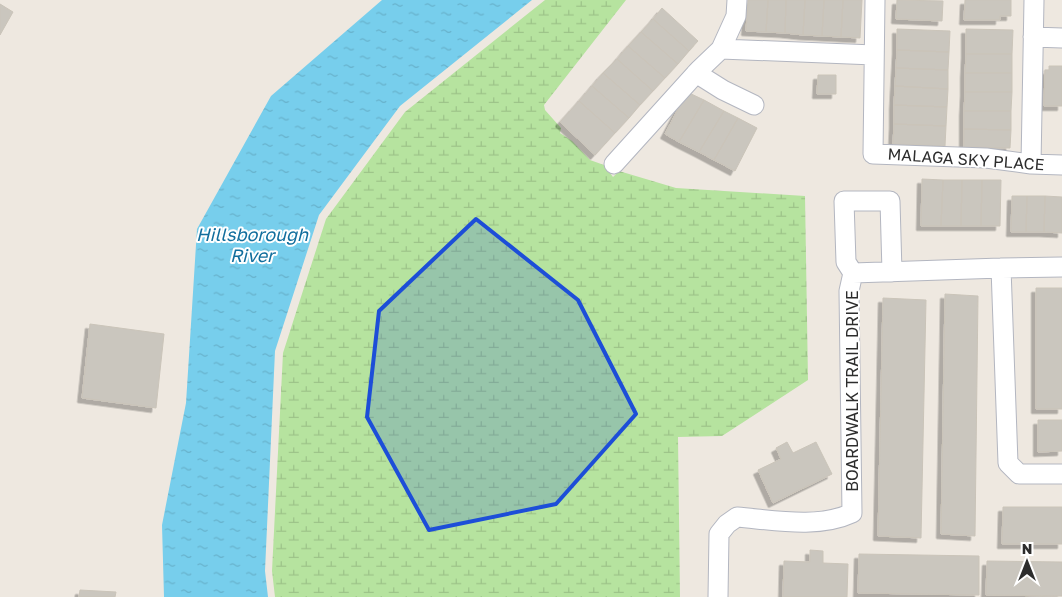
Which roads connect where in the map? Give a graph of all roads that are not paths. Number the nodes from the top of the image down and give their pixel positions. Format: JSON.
{"nodes":[{"id":1,"x":737,"y":0,"type":"edge"},
{"id":2,"x":875,"y":0,"type":"edge"},
{"id":3,"x":1034,"y":0,"type":"edge"},
{"id":4,"x":1033,"y":37,"type":"junction"},
{"id":5,"x":1062,"y":38,"type":"edge"},
{"id":6,"x":721,"y":49,"type":"junction"},
{"id":7,"x":874,"y":55,"type":"junction"},
{"id":8,"x":696,"y":73,"type":"junction"},
{"id":9,"x":754,"y":105,"type":"dead end"},
{"id":10,"x":614,"y":164,"type":"dead end"},
{"id":11,"x":1031,"y":164,"type":"junction"},
{"id":12,"x":1062,"y":165,"type":"edge"},
{"id":13,"x":1062,"y":267,"type":"edge"},
{"id":14,"x":1001,"y":268,"type":"junction"},
{"id":15,"x":892,"y":272,"type":"junction"},
{"id":16,"x":853,"y":274,"type":"junction"},
{"id":17,"x":1062,"y":474,"type":"edge"},
{"id":18,"x":718,"y":597,"type":"edge"}],
"edges":[{"from":1,"to":6,"type":"street"},
{"from":2,"to":7,"type":"street","name":"MALAGA SKY PLACE"},
{"from":3,"to":4,"type":"street"},
{"from":4,"to":5,"type":"street"},
{"from":4,"to":11,"type":"street"},
{"from":6,"to":7,"type":"street"},
{"from":6,"to":8,"type":"street"},
{"from":7,"to":11,"type":"street","name":"MALAGA SKY PLACE"},
{"from":8,"to":9,"type":"street"},
{"from":8,"to":10,"type":"street"},
{"from":11,"to":12,"type":"street","name":"MALAGA SKY PLACE"},
{"from":13,"to":14,"type":"street","name":"BOARDWALK TRAIL DRIVE"},
{"from":14,"to":15,"type":"street","name":"BOARDWALK TRAIL DRIVE"},
{"from":14,"to":17,"type":"street"},
{"from":15,"to":16,"type":"street","name":"BOARDWALK TRAIL DRIVE"},
{"from":15,"to":16,"type":"street"},
{"from":16,"to":18,"type":"street","name":"BOARDWALK TRAIL DRIVE"}]}
